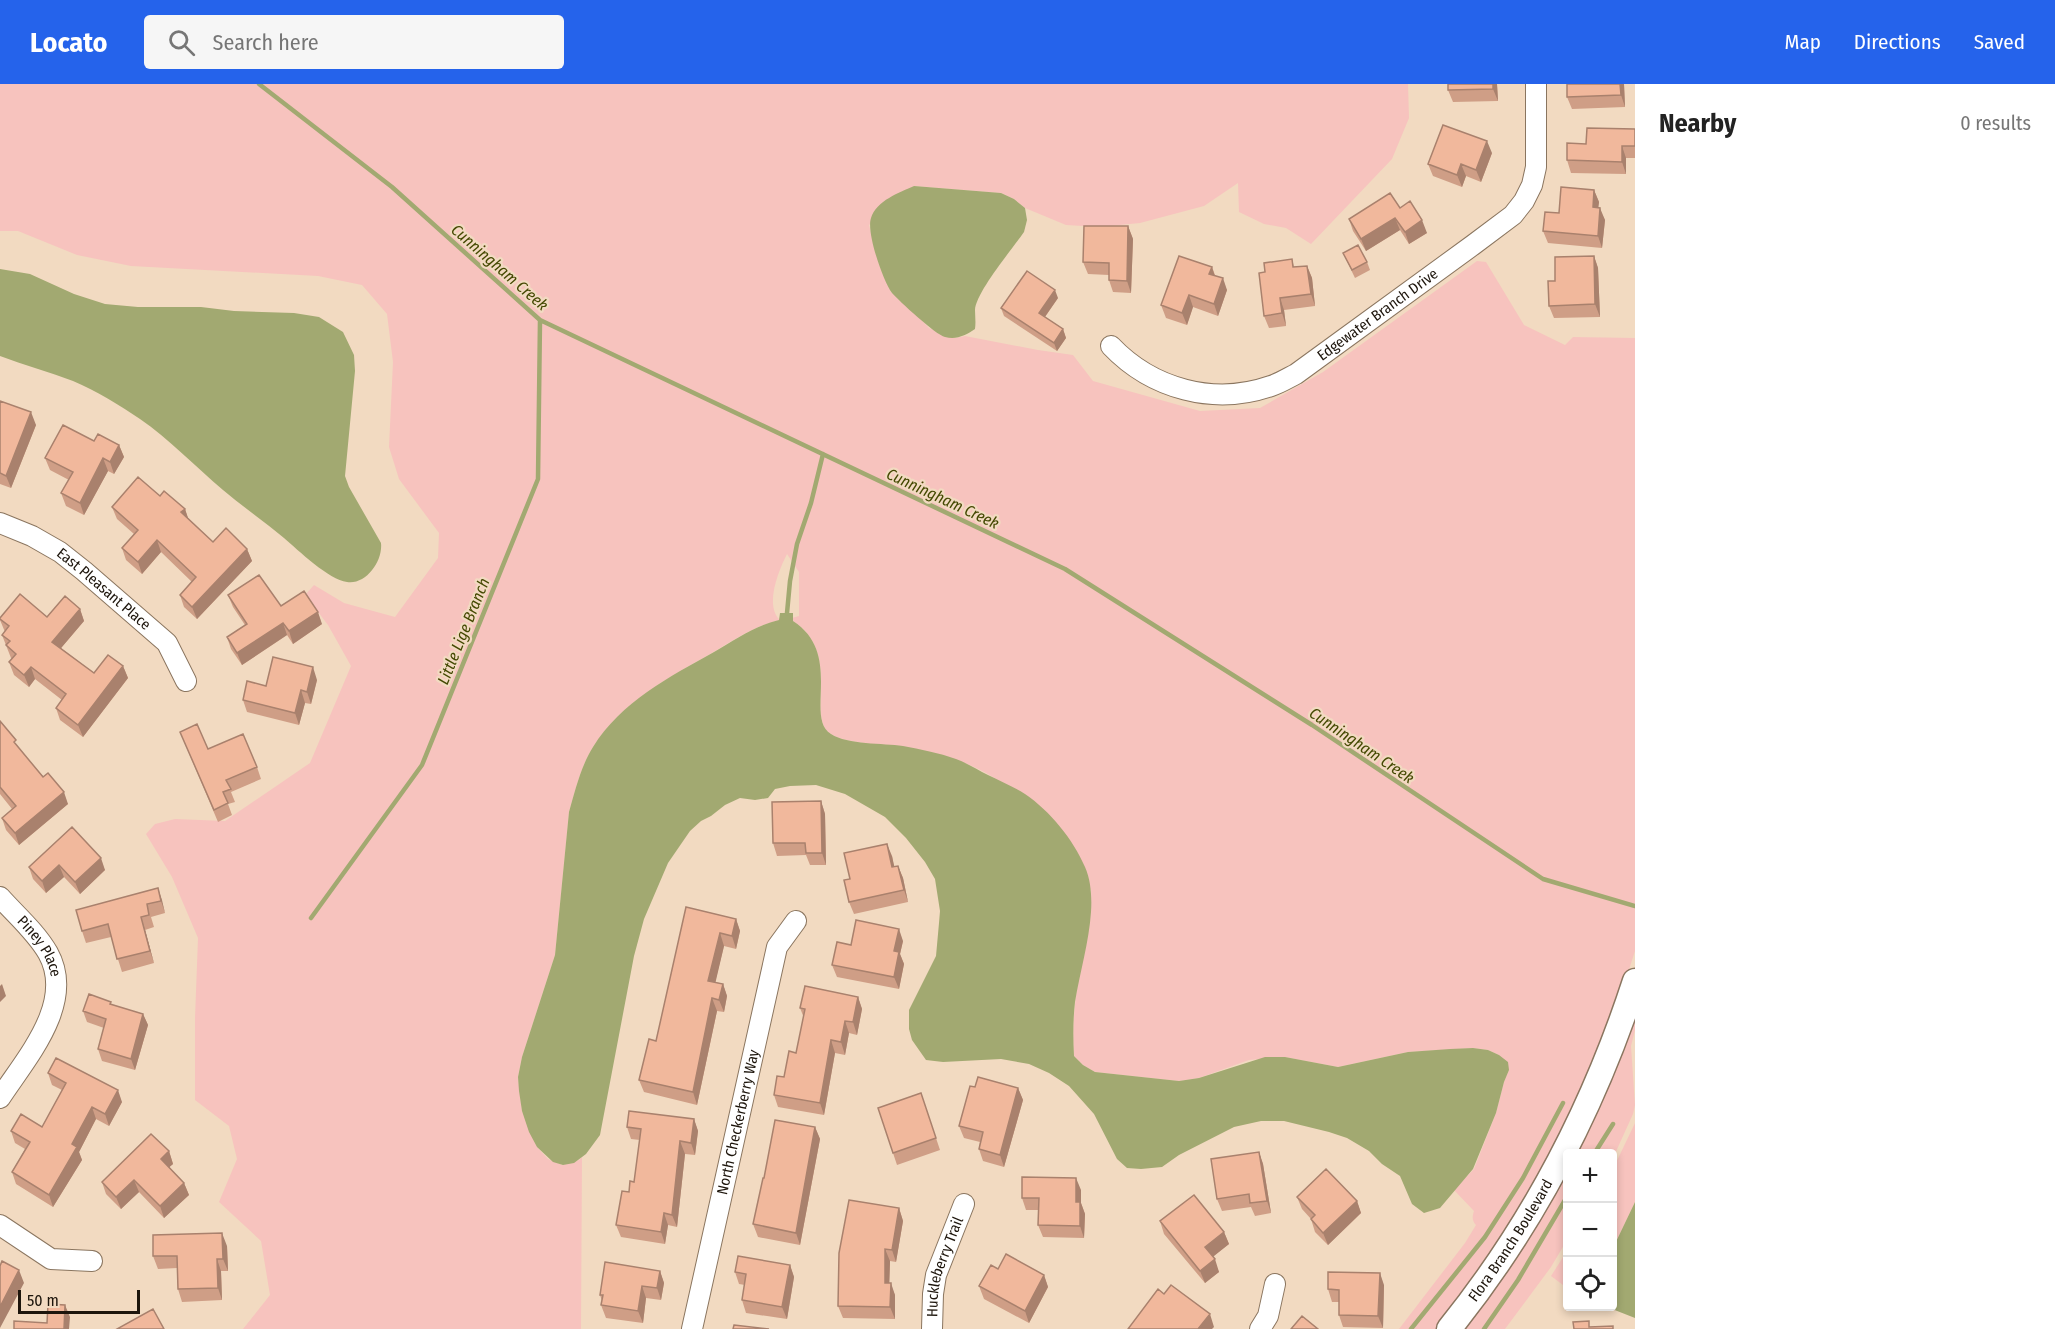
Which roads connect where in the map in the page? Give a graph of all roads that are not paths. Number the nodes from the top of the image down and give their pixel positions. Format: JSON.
{"nodes":[{"id":1,"x":1536,"y":84,"type":"edge"},
{"id":2,"x":1111,"y":346,"type":"dead end"},
{"id":3,"x":0,"y":523,"type":"edge"},
{"id":4,"x":186,"y":681,"type":"dead end"},
{"id":5,"x":0,"y":897,"type":"edge"},
{"id":6,"x":796,"y":921,"type":"dead end"},
{"id":7,"x":1635,"y":981,"type":"edge"},
{"id":8,"x":0,"y":1098,"type":"edge"},
{"id":9,"x":963,"y":1204,"type":"dead end"},
{"id":10,"x":0,"y":1225,"type":"edge"},
{"id":11,"x":92,"y":1261,"type":"dead end"},
{"id":12,"x":1275,"y":1284,"type":"dead end"},
{"id":13,"x":692,"y":1329,"type":"edge"},
{"id":14,"x":932,"y":1329,"type":"edge"},
{"id":15,"x":1260,"y":1329,"type":"edge"},
{"id":16,"x":1449,"y":1329,"type":"edge"}],
"edges":[{"from":1,"to":2,"type":"street","name":"Edgewater Branch Drive"},
{"from":3,"to":4,"type":"street","name":"East Pleasant Place"},
{"from":5,"to":8,"type":"street","name":"Piney Place"},
{"from":6,"to":13,"type":"street","name":"North Checkerberry Way"},
{"from":7,"to":16,"type":"street","name":"Flora Branch Boulevard"},
{"from":9,"to":14,"type":"street","name":"Huckleberry Trail"},
{"from":10,"to":11,"type":"street"},
{"from":12,"to":15,"type":"street"}]}
